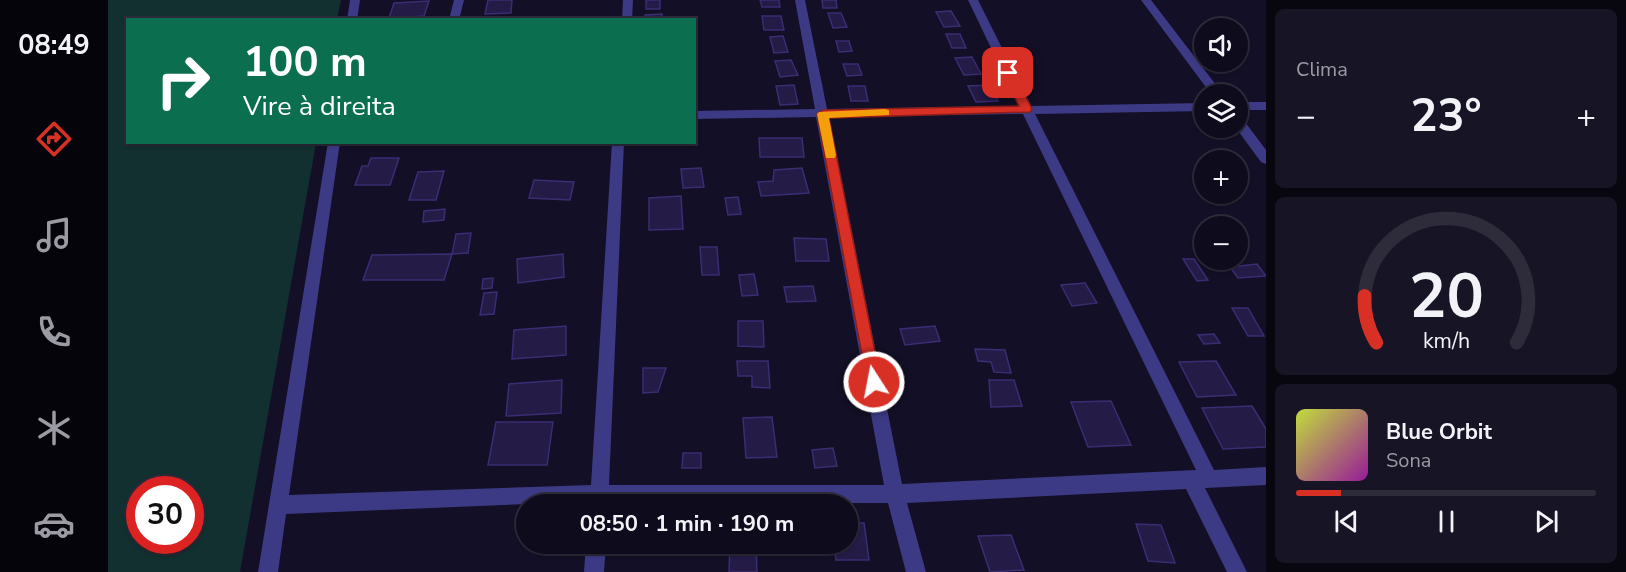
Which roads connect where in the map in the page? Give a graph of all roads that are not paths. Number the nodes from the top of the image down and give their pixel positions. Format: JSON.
{"nodes":[{"id":1,"x":355,"y":0,"type":"edge"},
{"id":2,"x":459,"y":0,"type":"edge"},
{"id":3,"x":628,"y":0,"type":"edge"},
{"id":4,"x":800,"y":0,"type":"edge"},
{"id":5,"x":973,"y":0,"type":"edge"},
{"id":6,"x":1146,"y":0,"type":"edge"},
{"id":7,"x":352,"y":18,"type":"edge"},
{"id":8,"x":454,"y":18,"type":"edge"},
{"id":9,"x":627,"y":18,"type":"edge"},
{"id":10,"x":1209,"y":84,"type":"edge"},
{"id":11,"x":1194,"y":106,"type":"edge"},
{"id":12,"x":1248,"y":106,"type":"edge"},
{"id":13,"x":1266,"y":106,"type":"edge"},
{"id":14,"x":1026,"y":109,"type":"junction"},
{"id":15,"x":823,"y":114,"type":"junction"},
{"id":16,"x":696,"y":115,"type":"edge"},
{"id":17,"x":1248,"y":135,"type":"edge"},
{"id":18,"x":334,"y":144,"type":"edge"},
{"id":19,"x":618,"y":144,"type":"edge"},
{"id":20,"x":1266,"y":159,"type":"edge"},
{"id":21,"x":1266,"y":476,"type":"edge"},
{"id":22,"x":1201,"y":480,"type":"junction"},
{"id":23,"x":599,"y":494,"type":"edge"},
{"id":24,"x":895,"y":494,"type":"junction"},
{"id":25,"x":858,"y":495,"type":"edge"},
{"id":26,"x":516,"y":501,"type":"edge"},
{"id":27,"x":278,"y":505,"type":"junction"},
{"id":28,"x":595,"y":554,"type":"edge"},
{"id":29,"x":268,"y":572,"type":"edge"},
{"id":30,"x":594,"y":572,"type":"edge"},
{"id":31,"x":916,"y":572,"type":"edge"},
{"id":32,"x":1237,"y":572,"type":"edge"}],
"edges":[{"from":1,"to":7,"type":"street"},
{"from":2,"to":8,"type":"street"},
{"from":3,"to":9,"type":"street"},
{"from":4,"to":15,"type":"street"},
{"from":5,"to":14,"type":"street"},
{"from":6,"to":10,"type":"street"},
{"from":11,"to":14,"type":"street"},
{"from":12,"to":13,"type":"street"},
{"from":14,"to":15,"type":"street"},
{"from":14,"to":22,"type":"street"},
{"from":15,"to":16,"type":"street"},
{"from":15,"to":24,"type":"street"},
{"from":17,"to":20,"type":"street"},
{"from":18,"to":27,"type":"street"},
{"from":19,"to":23,"type":"street"},
{"from":21,"to":22,"type":"street"},
{"from":22,"to":24,"type":"street"},
{"from":22,"to":32,"type":"street"},
{"from":24,"to":25,"type":"street"},
{"from":24,"to":31,"type":"street"},
{"from":26,"to":27,"type":"street"},
{"from":27,"to":29,"type":"street"},
{"from":28,"to":30,"type":"street"}]}
